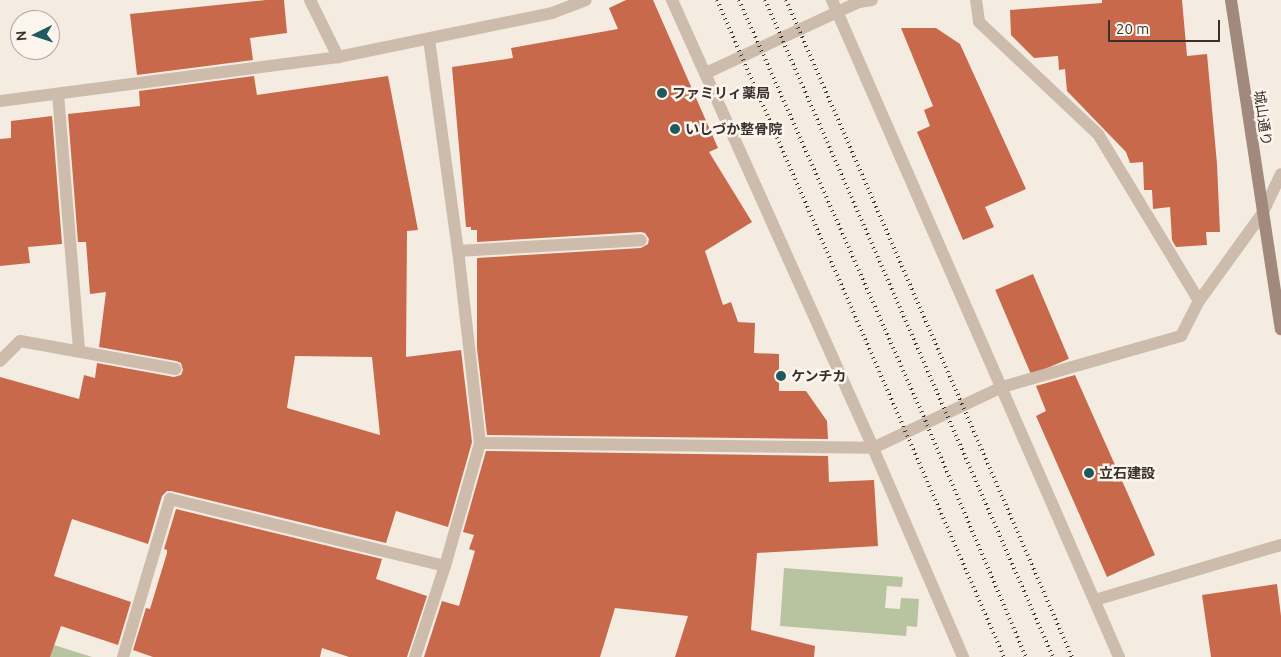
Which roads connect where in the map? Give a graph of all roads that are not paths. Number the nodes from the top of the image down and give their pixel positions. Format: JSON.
{"nodes":[{"id":1,"x":310,"y":0,"type":"edge"},
{"id":2,"x":586,"y":0,"type":"edge"},
{"id":3,"x":672,"y":0,"type":"edge"},
{"id":4,"x":832,"y":0,"type":"edge"},
{"id":5,"x":872,"y":0,"type":"edge"},
{"id":6,"x":976,"y":0,"type":"edge"},
{"id":7,"x":1231,"y":0,"type":"edge"},
{"id":8,"x":837,"y":13,"type":"junction"},
{"id":9,"x":429,"y":39,"type":"junction"},
{"id":10,"x":338,"y":57,"type":"junction"},
{"id":11,"x":706,"y":73,"type":"junction"},
{"id":12,"x":58,"y":94,"type":"junction"},
{"id":13,"x":0,"y":101,"type":"edge"},
{"id":14,"x":1281,"y":174,"type":"edge"},
{"id":15,"x":1262,"y":214,"type":"junction"},
{"id":16,"x":641,"y":240,"type":"dead end"},
{"id":17,"x":458,"y":251,"type":"junction"},
{"id":18,"x":1200,"y":301,"type":"junction"},
{"id":19,"x":1281,"y":329,"type":"edge"},
{"id":20,"x":80,"y":351,"type":"junction"},
{"id":21,"x":0,"y":361,"type":"edge"},
{"id":22,"x":174,"y":369,"type":"dead end"},
{"id":23,"x":1002,"y":387,"type":"junction"},
{"id":24,"x":480,"y":443,"type":"junction"},
{"id":25,"x":873,"y":448,"type":"junction"},
{"id":26,"x":1281,"y":545,"type":"edge"},
{"id":27,"x":445,"y":566,"type":"junction"},
{"id":28,"x":1095,"y":600,"type":"junction"},
{"id":29,"x":123,"y":657,"type":"edge"},
{"id":30,"x":415,"y":657,"type":"edge"},
{"id":31,"x":963,"y":657,"type":"edge"},
{"id":32,"x":1119,"y":657,"type":"edge"}],
"edges":[{"from":1,"to":10,"type":"street"},
{"from":2,"to":9,"type":"street"},
{"from":3,"to":11,"type":"street"},
{"from":4,"to":8,"type":"street"},
{"from":5,"to":8,"type":"street"},
{"from":6,"to":18,"type":"street"},
{"from":7,"to":15,"type":"street","name":"城山通り"},
{"from":8,"to":11,"type":"street"},
{"from":8,"to":23,"type":"street"},
{"from":9,"to":10,"type":"street"},
{"from":9,"to":17,"type":"street"},
{"from":10,"to":12,"type":"street"},
{"from":11,"to":25,"type":"street"},
{"from":12,"to":13,"type":"street"},
{"from":12,"to":20,"type":"street"},
{"from":14,"to":15,"type":"street"},
{"from":15,"to":18,"type":"street"},
{"from":15,"to":19,"type":"street","name":"城山通り"},
{"from":16,"to":17,"type":"street"},
{"from":17,"to":24,"type":"street"},
{"from":18,"to":23,"type":"street"},
{"from":20,"to":21,"type":"street"},
{"from":20,"to":22,"type":"street"},
{"from":23,"to":25,"type":"street"},
{"from":23,"to":28,"type":"street"},
{"from":24,"to":25,"type":"street"},
{"from":24,"to":27,"type":"street"},
{"from":25,"to":31,"type":"street"},
{"from":26,"to":28,"type":"street"},
{"from":27,"to":29,"type":"street"},
{"from":27,"to":30,"type":"street"},
{"from":28,"to":32,"type":"street"}]}
